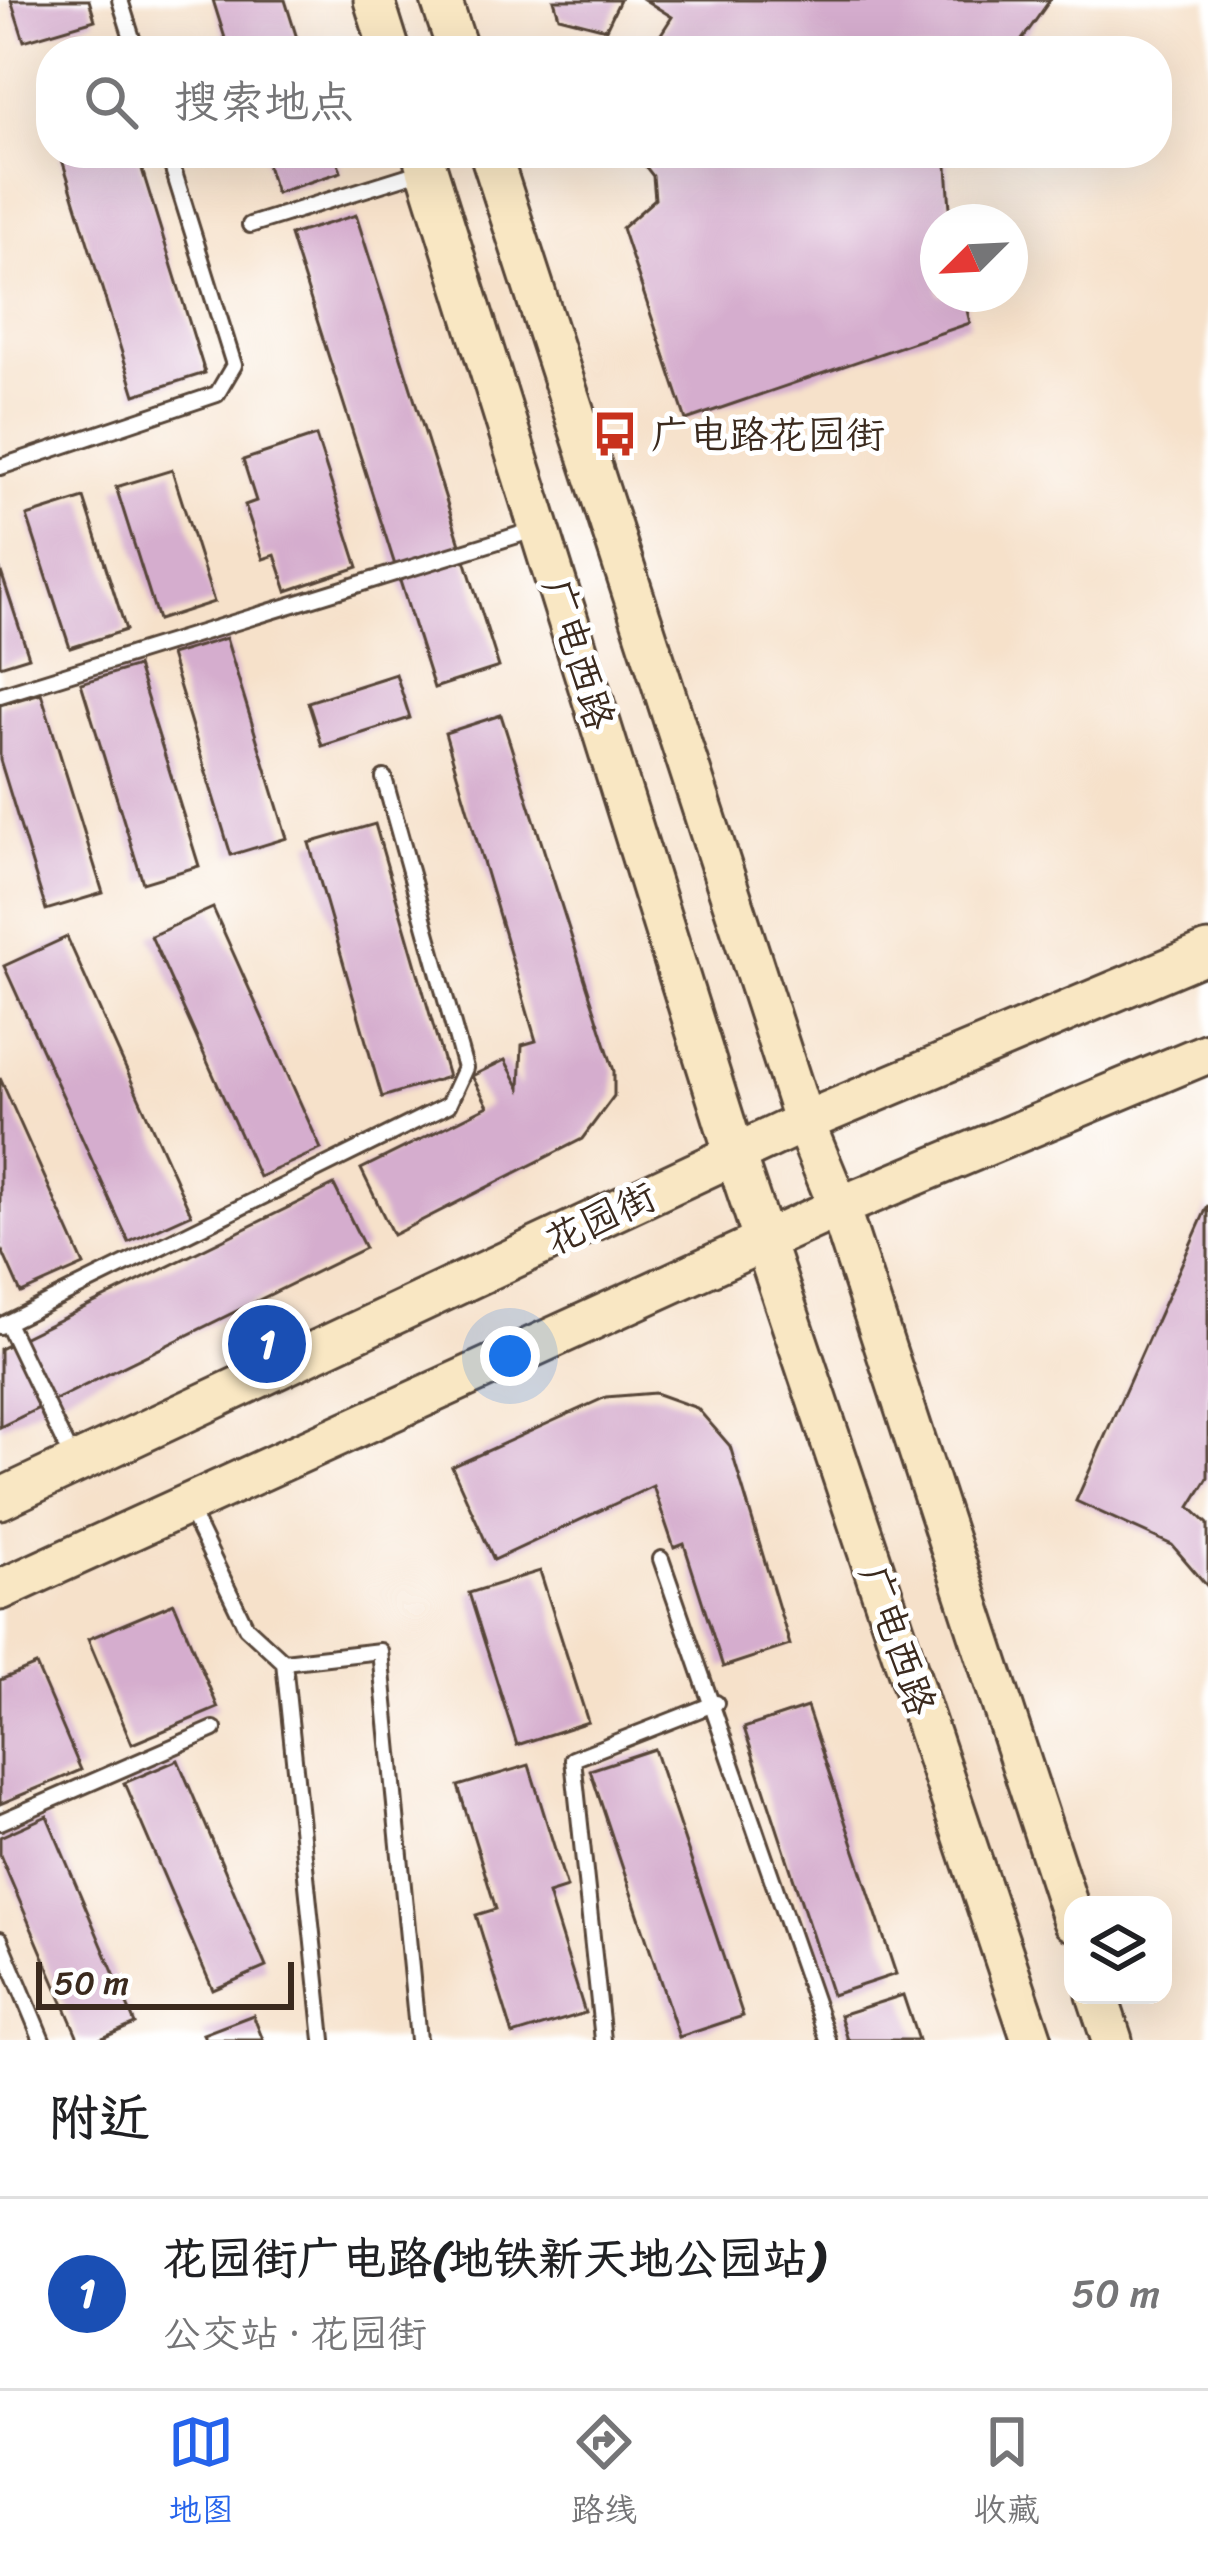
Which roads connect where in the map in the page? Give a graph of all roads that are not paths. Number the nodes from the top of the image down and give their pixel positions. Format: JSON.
{"nodes":[{"id":1,"x":120,"y":0,"type":"edge"},
{"id":2,"x":374,"y":0,"type":"edge"},
{"id":3,"x":441,"y":0,"type":"edge"},
{"id":4,"x":131,"y":36,"type":"edge"},
{"id":5,"x":385,"y":36,"type":"edge"},
{"id":6,"x":453,"y":36,"type":"edge"},
{"id":7,"x":173,"y":168,"type":"edge"},
{"id":8,"x":408,"y":168,"type":"edge"},
{"id":9,"x":427,"y":168,"type":"edge"},
{"id":10,"x":495,"y":168,"type":"edge"},
{"id":11,"x":250,"y":225,"type":"dead end"},
{"id":12,"x":0,"y":467,"type":"edge"},
{"id":13,"x":539,"y":529,"type":"junction"},
{"id":14,"x":0,"y":694,"type":"edge"},
{"id":15,"x":384,"y":778,"type":"dead end"},
{"id":16,"x":1208,"y":952,"type":"edge"},
{"id":17,"x":1208,"y":1053,"type":"edge"},
{"id":18,"x":804,"y":1122,"type":"junction"},
{"id":19,"x":735,"y":1155,"type":"junction"},
{"id":20,"x":839,"y":1207,"type":"junction"},
{"id":21,"x":764,"y":1240,"type":"junction"},
{"id":22,"x":3,"y":1325,"type":"edge"},
{"id":23,"x":75,"y":1464,"type":"junction"},
{"id":24,"x":0,"y":1499,"type":"edge"},
{"id":25,"x":187,"y":1505,"type":"junction"},
{"id":26,"x":662,"y":1558,"type":"dead end"},
{"id":27,"x":0,"y":1590,"type":"edge"},
{"id":28,"x":284,"y":1662,"type":"junction"},
{"id":29,"x":716,"y":1703,"type":"junction"},
{"id":30,"x":214,"y":1729,"type":"dead end"},
{"id":31,"x":0,"y":1822,"type":"edge"},
{"id":32,"x":1065,"y":1896,"type":"edge"},
{"id":33,"x":0,"y":1939,"type":"edge"},
{"id":34,"x":1100,"y":2004,"type":"edge"},
{"id":35,"x":42,"y":2040,"type":"edge"},
{"id":36,"x":323,"y":2040,"type":"edge"},
{"id":37,"x":418,"y":2040,"type":"edge"},
{"id":38,"x":603,"y":2040,"type":"edge"},
{"id":39,"x":828,"y":2040,"type":"edge"},
{"id":40,"x":1032,"y":2040,"type":"edge"},
{"id":41,"x":1112,"y":2040,"type":"edge"}],
"edges":[{"from":1,"to":4,"type":"lane"},
{"from":2,"to":5,"type":"main road"},
{"from":3,"to":6,"type":"main road"},
{"from":7,"to":12,"type":"lane"},
{"from":8,"to":11,"type":"lane"},
{"from":9,"to":13,"type":"main road","name":"广电西路"},
{"from":10,"to":18,"type":"main road","name":"广电西路"},
{"from":13,"to":14,"type":"lane"},
{"from":13,"to":19,"type":"main road","name":"广电西路"},
{"from":15,"to":22,"type":"lane"},
{"from":16,"to":18,"type":"main road","name":"花园街"},
{"from":17,"to":20,"type":"main road"},
{"from":18,"to":19,"type":"main road","name":"花园街"},
{"from":18,"to":20,"type":"main road","name":"广电西路"},
{"from":19,"to":21,"type":"main road","name":"广电西路"},
{"from":19,"to":23,"type":"main road","name":"花园街"},
{"from":20,"to":21,"type":"main road"},
{"from":20,"to":32,"type":"main road","name":"广电西路"},
{"from":21,"to":25,"type":"main road"},
{"from":21,"to":40,"type":"main road","name":"广电西路"},
{"from":22,"to":23,"type":"lane"},
{"from":23,"to":24,"type":"main road","name":"花园街"},
{"from":25,"to":27,"type":"main road"},
{"from":25,"to":28,"type":"lane"},
{"from":26,"to":29,"type":"lane"},
{"from":28,"to":36,"type":"lane"},
{"from":28,"to":37,"type":"lane"},
{"from":29,"to":38,"type":"lane"},
{"from":29,"to":39,"type":"lane"},
{"from":30,"to":31,"type":"lane"},
{"from":33,"to":35,"type":"lane"},
{"from":34,"to":41,"type":"main road"}]}
